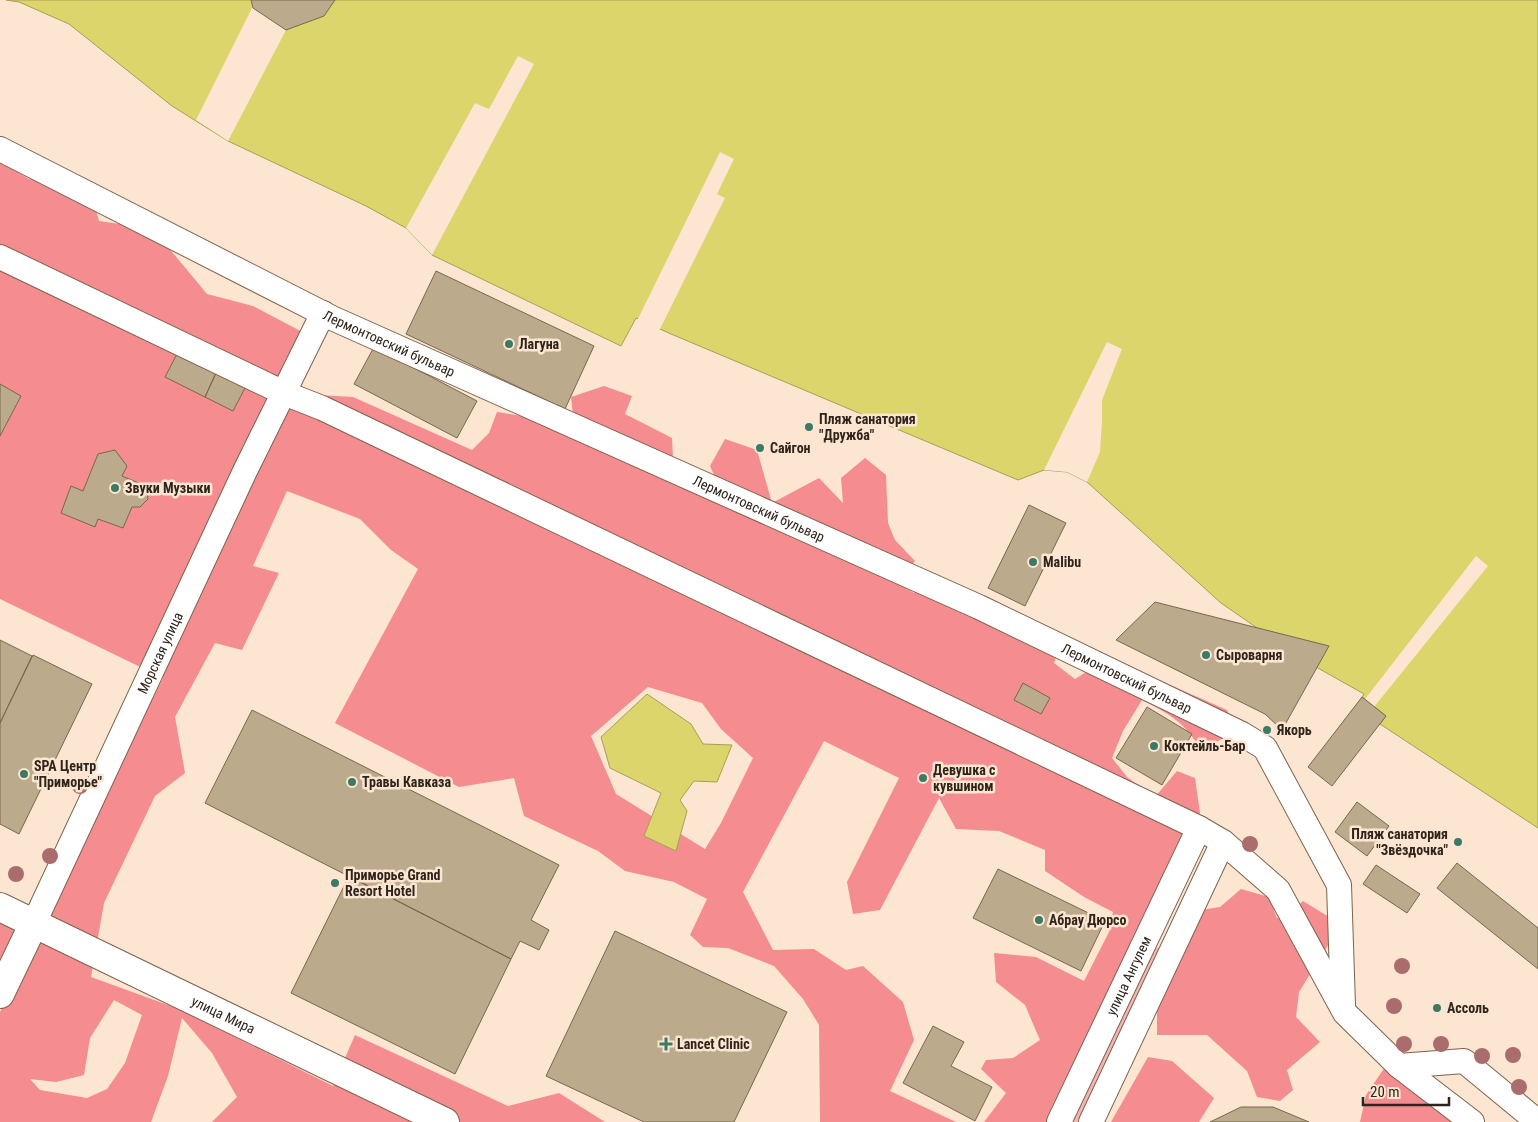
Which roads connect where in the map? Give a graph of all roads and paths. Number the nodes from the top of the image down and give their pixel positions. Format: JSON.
{"nodes":[{"id":1,"x":0,"y":149,"type":"edge"},
{"id":2,"x":0,"y":257,"type":"edge"},
{"id":3,"x":323,"y":313,"type":"junction"},
{"id":4,"x":284,"y":393,"type":"junction"},
{"id":5,"x":1199,"y":828,"type":"junction"},
{"id":6,"x":1223,"y":842,"type":"junction"},
{"id":7,"x":0,"y":907,"type":"edge"},
{"id":8,"x":34,"y":923,"type":"junction"},
{"id":9,"x":0,"y":994,"type":"edge"},
{"id":10,"x":1343,"y":1008,"type":"junction"},
{"id":11,"x":1399,"y":1066,"type":"junction"},
{"id":12,"x":445,"y":1122,"type":"edge"},
{"id":13,"x":1059,"y":1122,"type":"edge"},
{"id":14,"x":1091,"y":1122,"type":"edge"},
{"id":15,"x":1472,"y":1122,"type":"edge"},
{"id":16,"x":1538,"y":1122,"type":"edge"}],
"edges":[{"from":1,"to":3,"type":"street","name":"Лермонтовский бульвар"},
{"from":2,"to":4,"type":"street"},
{"from":3,"to":4,"type":"street","name":"Морская улица"},
{"from":3,"to":10,"type":"street","name":"Лермонтовский бульвар"},
{"from":4,"to":5,"type":"street"},
{"from":4,"to":8,"type":"street","name":"Морская улица"},
{"from":5,"to":6,"type":"street"},
{"from":5,"to":13,"type":"street","name":"улица Ангулем"},
{"from":6,"to":10,"type":"street"},
{"from":6,"to":14,"type":"street","name":"улица Ангулем"},
{"from":7,"to":8,"type":"street","name":"улица Мира"},
{"from":8,"to":9,"type":"street","name":"Морская улица"},
{"from":8,"to":12,"type":"street","name":"улица Мира"},
{"from":10,"to":11,"type":"street"},
{"from":11,"to":15,"type":"street"},
{"from":11,"to":16,"type":"street"}]}
